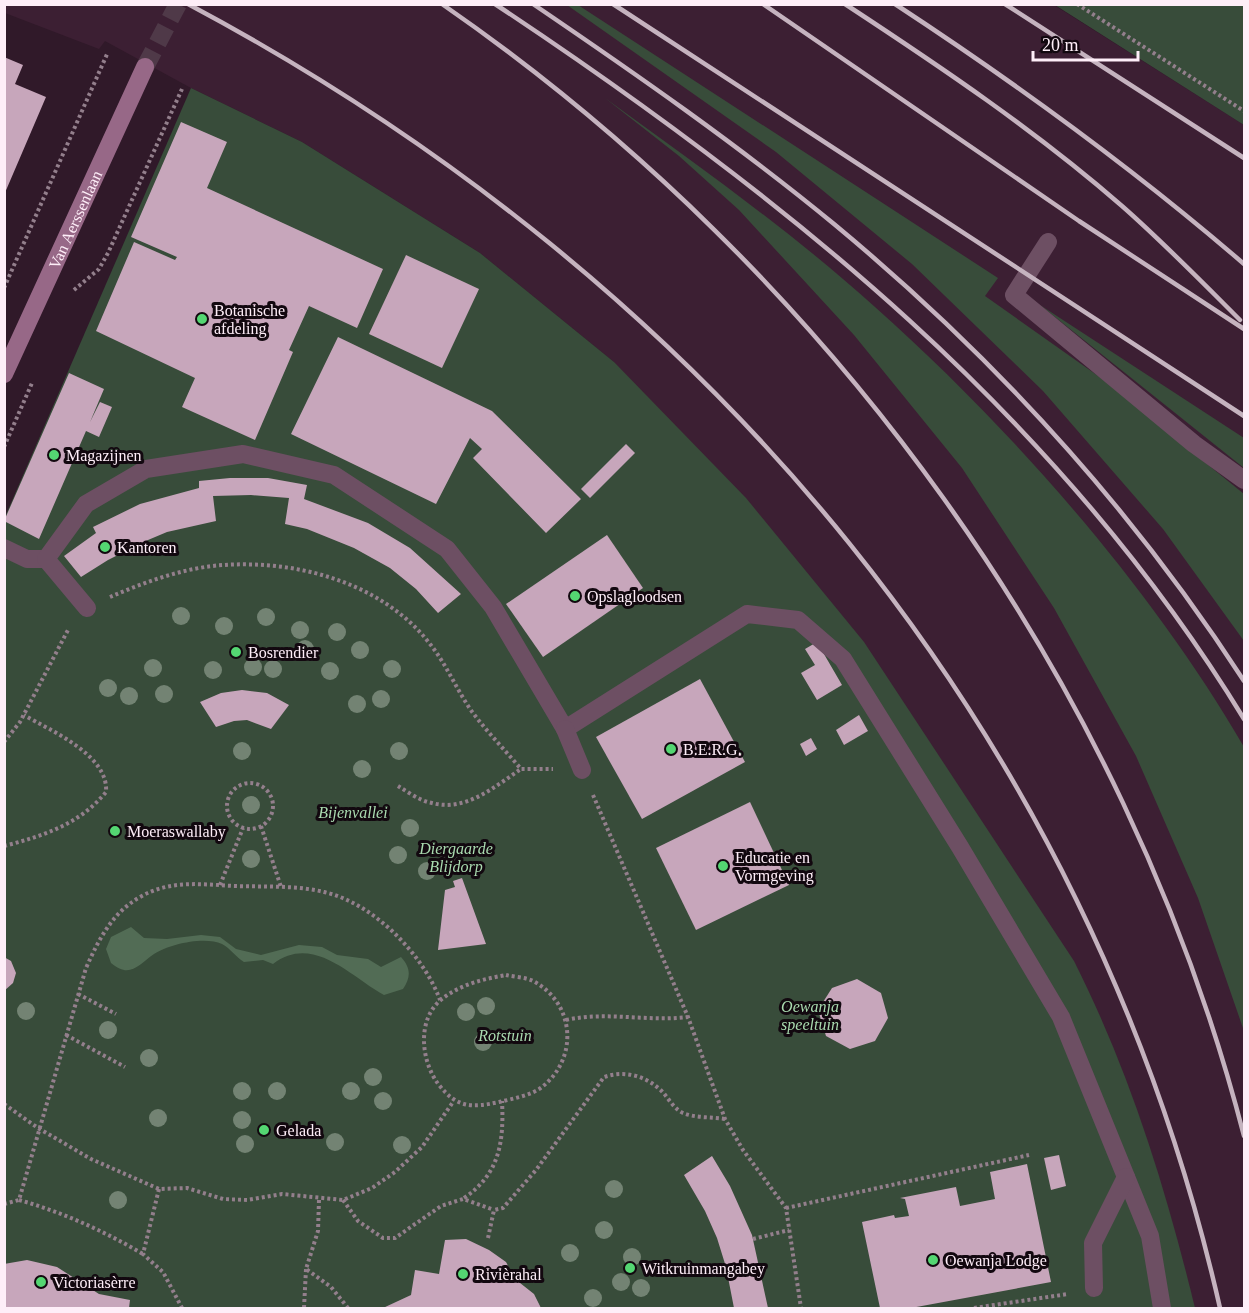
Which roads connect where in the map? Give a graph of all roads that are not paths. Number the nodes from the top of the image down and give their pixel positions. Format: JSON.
{"nodes":[{"id":1,"x":145,"y":67,"type":"tunnel mouth"},
{"id":2,"x":1048,"y":242,"type":"dead end"},
{"id":3,"x":4,"y":374,"type":"edge"},
{"id":4,"x":1245,"y":480,"type":"edge"},
{"id":5,"x":4,"y":548,"type":"edge"},
{"id":6,"x":46,"y":559,"type":"junction"},
{"id":7,"x":87,"y":608,"type":"road end"},
{"id":8,"x":565,"y":729,"type":"junction"},
{"id":9,"x":582,"y":770,"type":"road end"},
{"id":10,"x":1126,"y":1177,"type":"junction"},
{"id":11,"x":1094,"y":1288,"type":"road end"},
{"id":12,"x":1162,"y":1308,"type":"edge"}],
"edges":[{"from":1,"to":3,"type":"street","name":"Van Aerssenlaan"},
{"from":2,"to":4,"type":"lane"},
{"from":5,"to":6,"type":"lane"},
{"from":6,"to":7,"type":"lane"},
{"from":6,"to":8,"type":"lane"},
{"from":8,"to":9,"type":"lane"},
{"from":8,"to":10,"type":"lane"},
{"from":10,"to":11,"type":"lane"},
{"from":10,"to":12,"type":"lane"}]}
